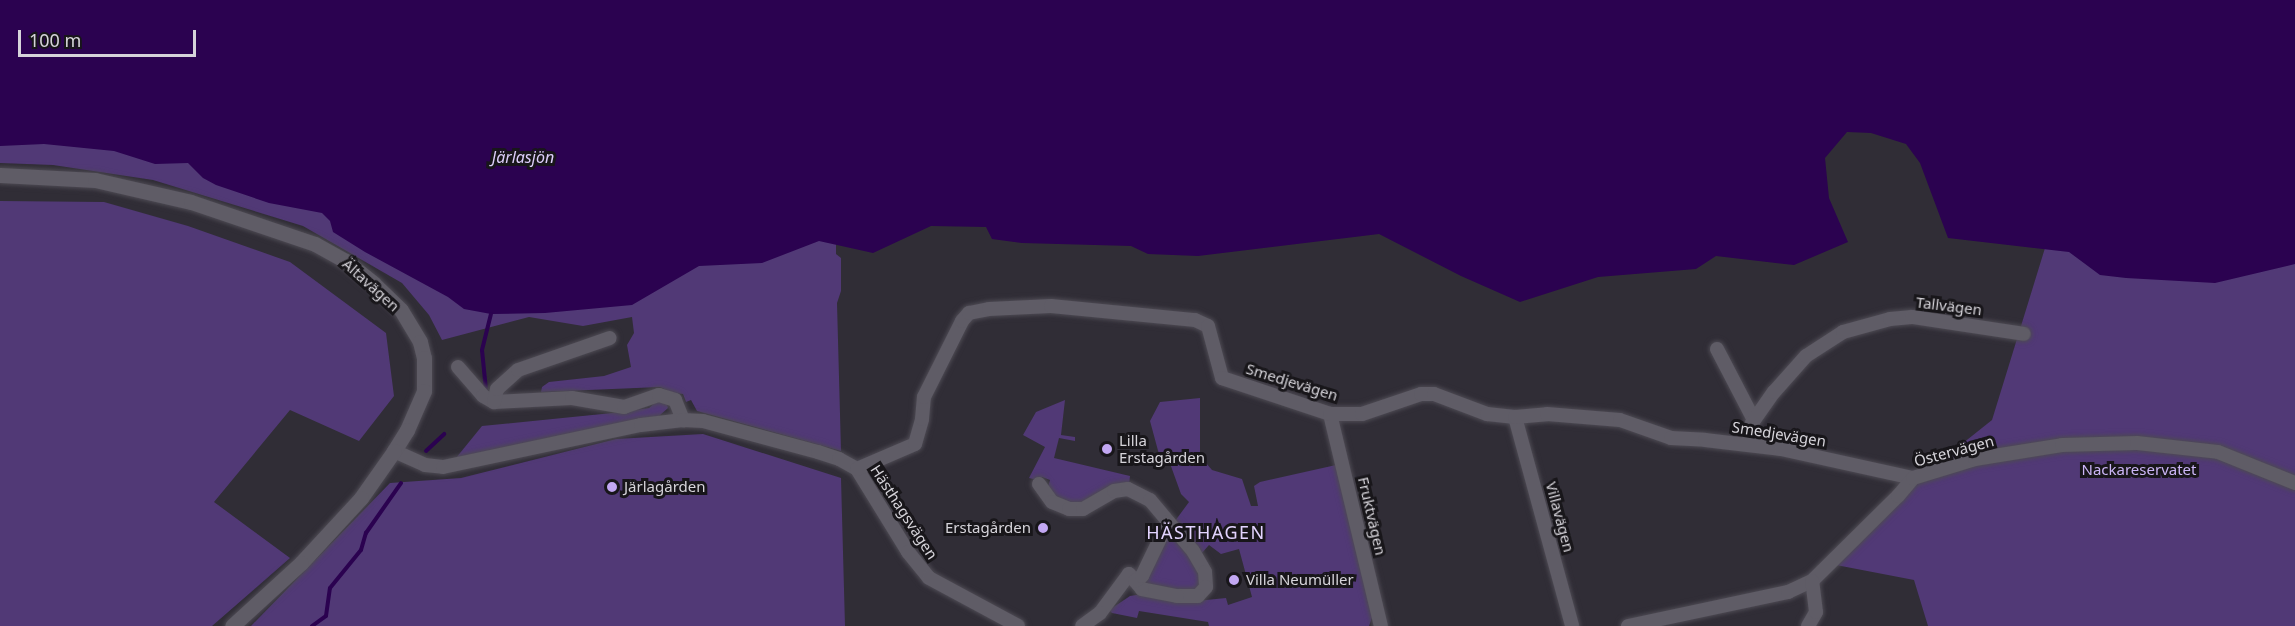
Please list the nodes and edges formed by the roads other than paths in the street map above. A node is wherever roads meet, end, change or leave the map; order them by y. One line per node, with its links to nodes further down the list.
1 (0, 175): 12 (main road, Ältavägen)
2 (2024, 334): 10 (street, Tallvägen)
3 (610, 338): 6 (street)
4 (1717, 349): 10 (street)
5 (458, 367): 6 (street)
6 (494, 402): 9 (street)
7 (1330, 414): 8 (street, Smedjevägen); 13 (street, Smedjevägen); 24 (street, Fruktvägen)
8 (1515, 417): 11 (street, Smedjevägen); 25 (street, Villavägen)
9 (683, 420): 12 (street, Hästhagsvägen); 13 (street, Hästhagsvägen)
10 (1754, 420): 11 (street, Tallvägen)
11 (1748, 445): 14 (street, Smedjevägen)
12 (393, 451): 21 (main road, Ältavägen)
13 (857, 469): 22 (street, Hästhagsvägen)
14 (1913, 478): 15 (street, Östervägen); 19 (street, Östervägen)
15 (2295, 483)
16 (1039, 484): 17 (street)
17 (1168, 522): 18 (street); 18 (street)
18 (1132, 577): 23 (street)
19 (1812, 581): 20 (street); 26 (street, Östervägen)
20 (1816, 612): 27 (street); 28 (street)
21 (232, 626)
22 (1018, 626)
23 (1082, 626)
24 (1381, 626)
25 (1572, 626)
26 (1628, 626)
27 (1808, 626)
28 (1825, 626)

